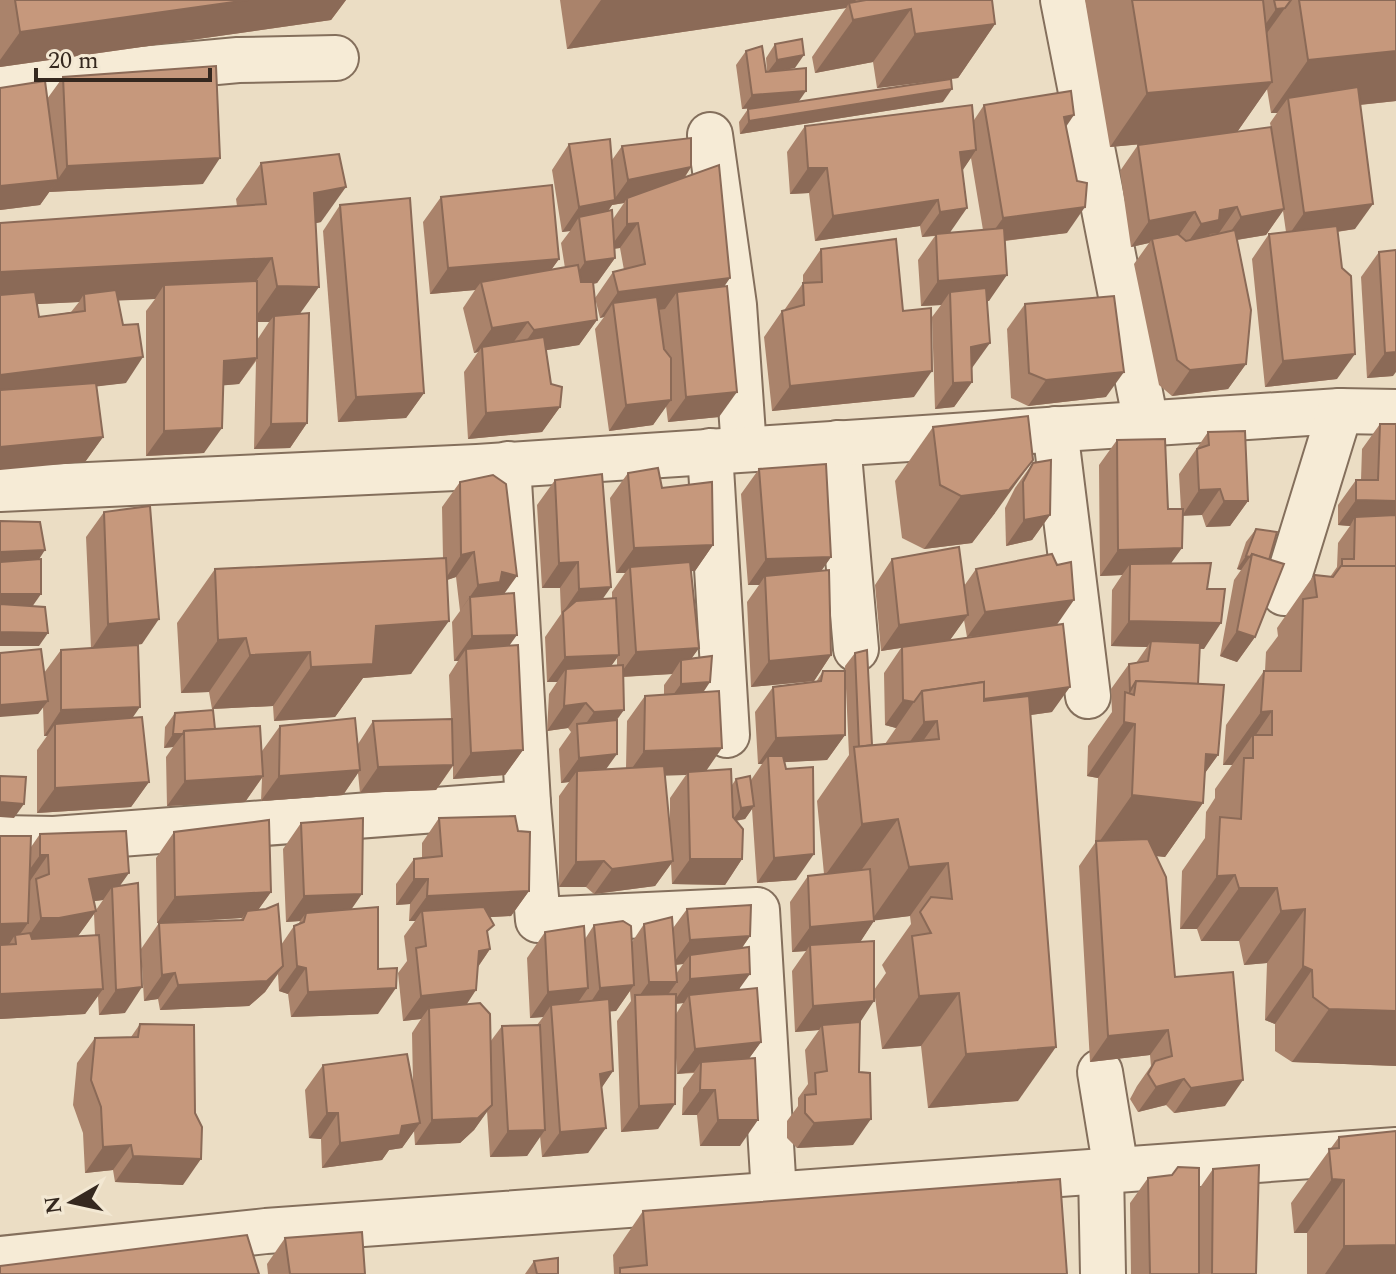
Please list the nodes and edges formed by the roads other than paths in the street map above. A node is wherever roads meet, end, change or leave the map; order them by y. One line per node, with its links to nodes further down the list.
1 (1063, 0): 7 (street)
2 (336, 58): 3 (street)
3 (0, 82)
4 (710, 135): 10 (street)
5 (1340, 411): 6 (street); 7 (street); 13 (street)
6 (1396, 412)
7 (1146, 423): 8 (street)
8 (1055, 429): 9 (street); 15 (street)
9 (838, 443): 10 (street); 14 (street)
10 (727, 450): 11 (street); 16 (street)
11 (508, 464): 12 (street); 17 (street)
12 (0, 489)
13 (1284, 593)
14 (856, 649)
15 (1088, 696)
16 (727, 735)
17 (528, 803): 18 (street); 22 (street)
18 (0, 838)
19 (1100, 1072): 21 (street)
20 (1396, 1150): 21 (street)
21 (1108, 1170): 22 (street); 24 (street)
22 (774, 1194): 23 (street)
23 (0, 1259)
24 (1103, 1274)

